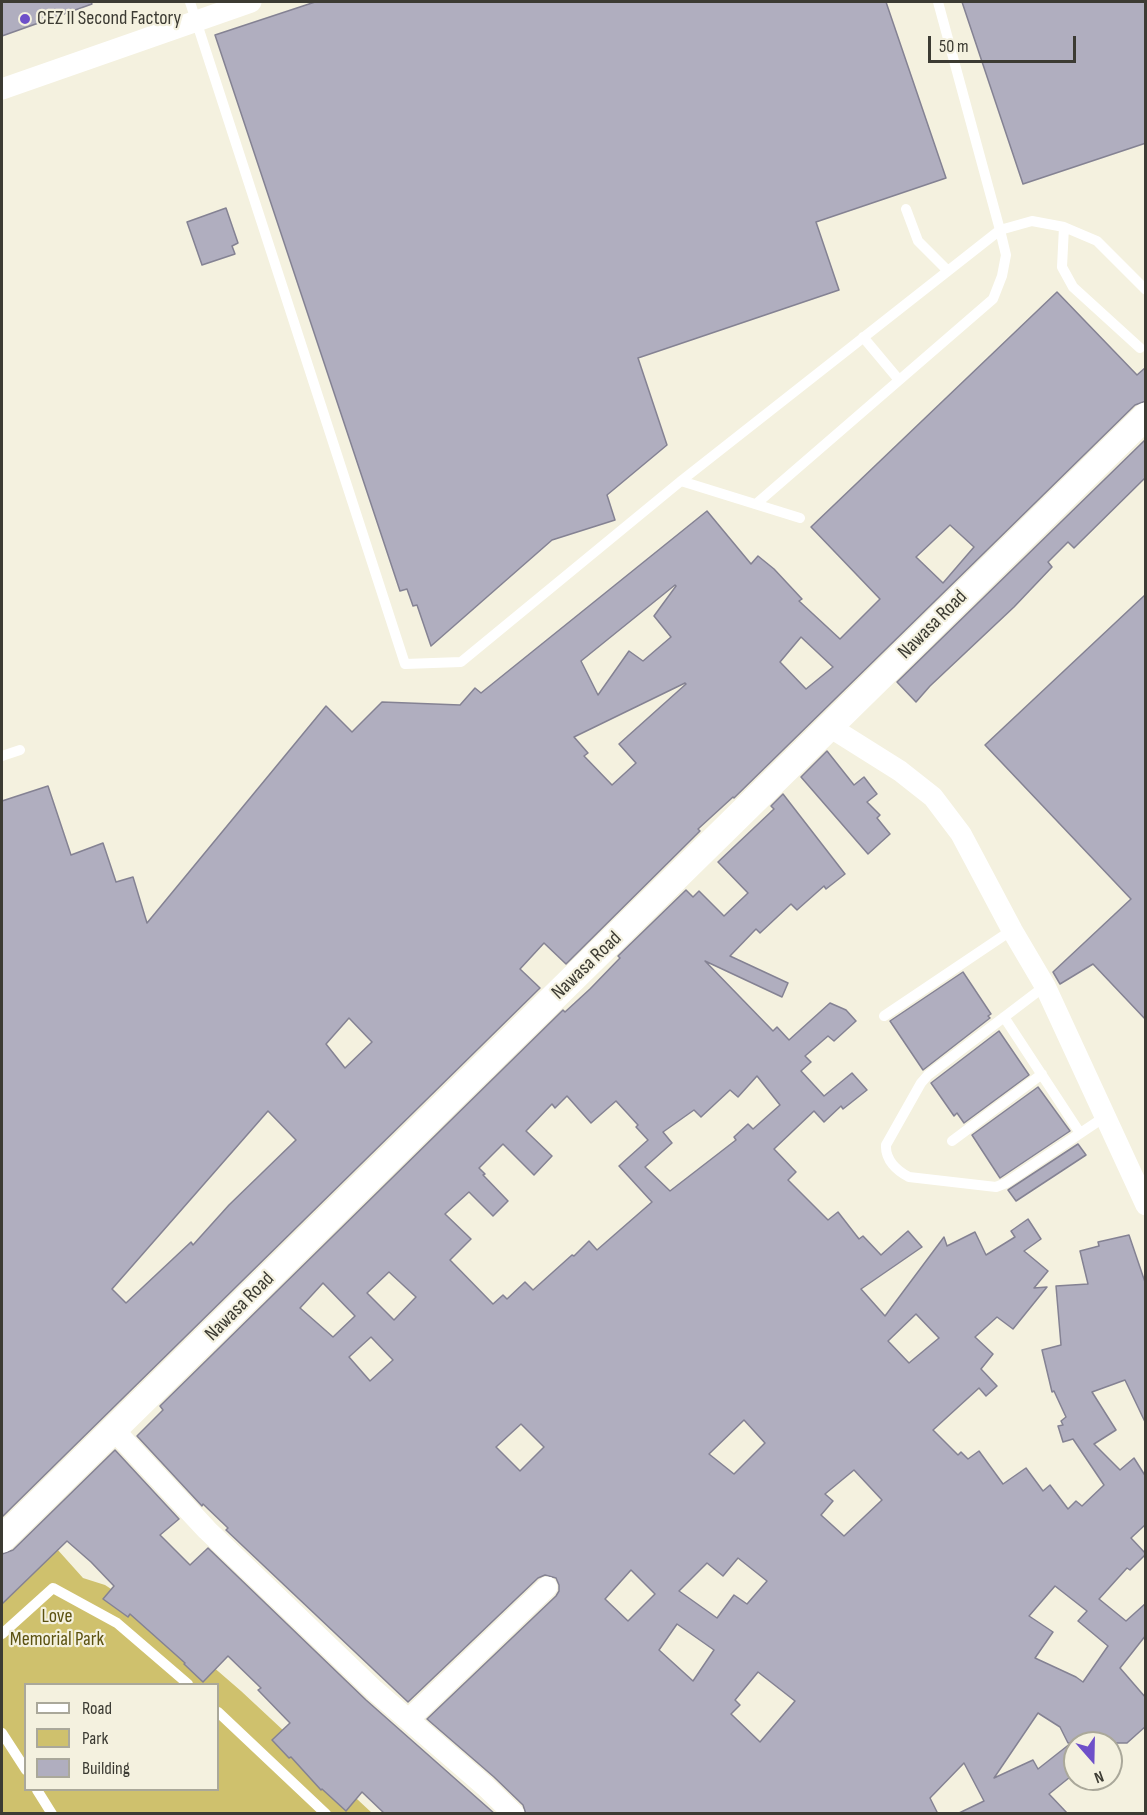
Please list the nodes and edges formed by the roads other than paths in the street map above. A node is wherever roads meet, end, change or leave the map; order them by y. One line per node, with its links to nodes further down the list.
1 (190, 2): 4 (lane)
2 (251, 2): 4 (street)
3 (938, 2): 8 (lane)
4 (197, 22): 5 (street); 15 (lane)
5 (2, 89)
6 (906, 209): 9 (lane)
7 (1064, 227): 8 (lane); 10 (lane); 12 (lane)
8 (1000, 231): 9 (lane); 13 (lane)
9 (948, 271): 11 (lane)
10 (1146, 290)
11 (863, 337): 13 (lane); 15 (lane)
12 (1140, 348)
13 (899, 380): 16 (lane)
14 (1146, 416): 18 (street, Nawasa Road)
15 (681, 481): 16 (lane)
16 (756, 504): 17 (lane)
17 (800, 518)
18 (830, 727): 21 (street); 30 (street, Nawasa Road)
19 (20, 750): 20 (lane)
20 (2, 756)
21 (1012, 930): 22 (street); 23 (lane)
22 (1045, 986): 24 (lane); 26 (street)
23 (884, 1016)
24 (1004, 1017): 25 (lane); 27 (lane)
25 (1042, 1074): 27 (lane); 28 (lane)
26 (1106, 1116): 27 (lane); 29 (street)
27 (1080, 1133)
28 (952, 1141)
29 (1146, 1205)
30 (114, 1430): 31 (street, Nawasa Road); 36 (street)
31 (2, 1539)
32 (547, 1587): 36 (street)
33 (2, 1634): 34 (lane)
34 (187, 1683)
35 (219, 1713): 41 (lane)
36 (409, 1719): 42 (street)
37 (2, 1733): 38 (lane)
38 (24, 1767)
39 (38, 1791): 40 (lane)
40 (52, 1814)
41 (326, 1814)
42 (514, 1814)

